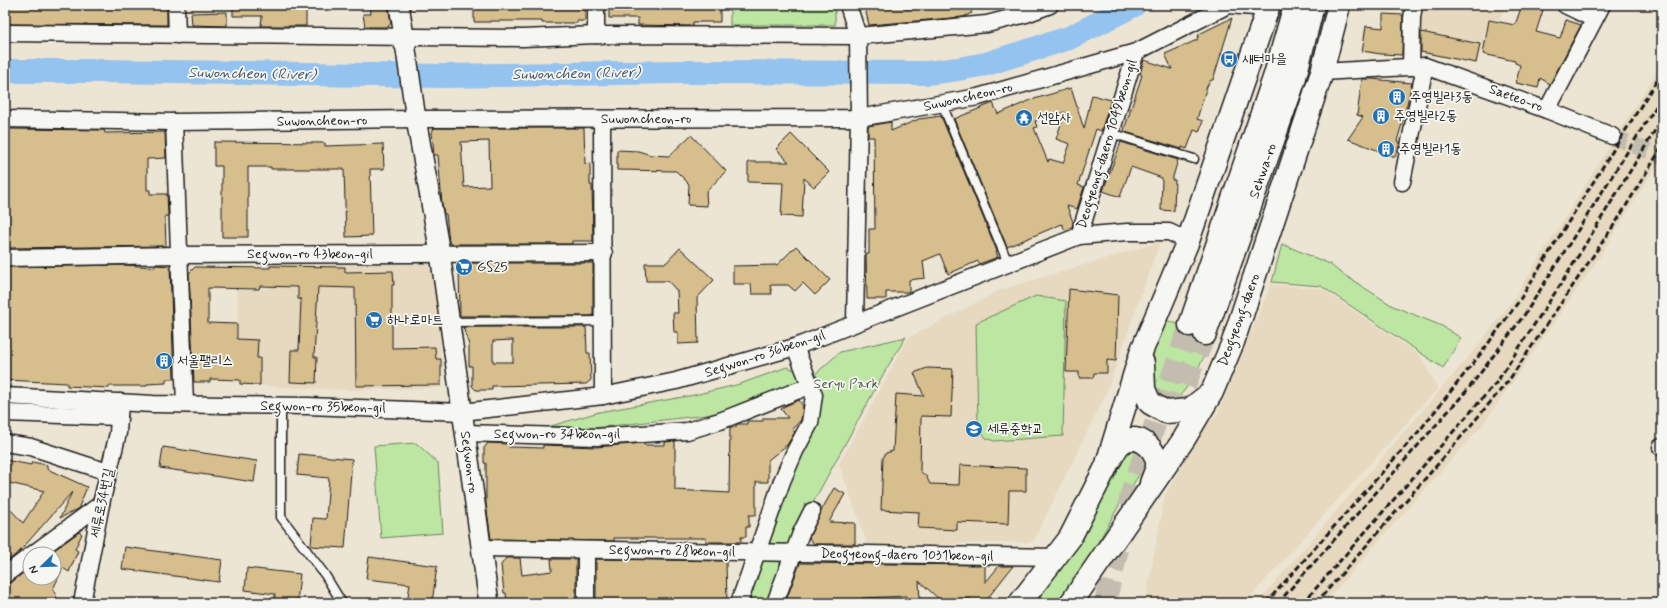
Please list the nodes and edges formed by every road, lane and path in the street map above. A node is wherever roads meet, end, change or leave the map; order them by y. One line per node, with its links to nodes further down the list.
1 (176, 5): 14 (street)
2 (399, 5): 17 (street)
3 (596, 5): 15 (street)
4 (848, 5): 16 (street)
5 (1050, 5): 16 (street)
6 (1295, 5): 7 (main road, Sehwa-ro)
7 (1313, 5)
8 (1340, 5): 20 (main road, Deogyeong-daero)
9 (1414, 5): 19 (street)
10 (1565, 5): 12 (street)
11 (1269, 7): 18 (street, Suwoncheon-ro); 33 (main road)
12 (1598, 12): 22 (street)
13 (5, 33): 14 (street)
14 (177, 35): 17 (street)
15 (596, 35): 16 (street); 17 (street)
16 (858, 38): 23 (street)
17 (405, 40): 24 (street, Segwon-ro)
18 (1136, 52): 21 (street, Suwoncheon-ro); 28 (street, Deogyeong-daero 1049beon-gil)
19 (1418, 66): 20 (street, Saeteo-ro); 22 (street, Saeteo-ro); 31 (street)
20 (1322, 72): 45 (main road, Deogyeong-daero)
21 (942, 104): 23 (street, Suwoncheon-ro); 38 (lane)
22 (1547, 110): 29 (street, Saeteo-ro)
23 (859, 113): 26 (street, Suwoncheon-ro); 41 (street)
24 (415, 115): 26 (street, Suwoncheon-ro); 27 (street, Suwoncheon-ro); 34 (street, Segwon-ro)
25 (5, 118): 27 (street, Suwoncheon-ro)
26 (602, 120): 35 (street)
27 (174, 122): 36 (street)
28 (1112, 133): 30 (lane); 32 (street, Deogyeong-daero 1049beon-gil)
29 (1612, 136)
30 (1194, 159)
31 (1402, 182)
32 (1078, 236): 33 (street, Deogyeong-daero 1049beon-gil); 38 (street, Deogyeong-daero 1049beon-gil)
33 (1188, 241): 43 (main road)
34 (440, 253): 35 (street, Segwon-ro 43beon-gil); 36 (street, Segwon-ro 43beon-gil); 40 (street, Segwon-ro)
35 (604, 253): 39 (street)
36 (180, 255): 37 (street, Segwon-ro 43beon-gil); 48 (street)
37 (5, 258)
38 (1008, 263): 41 (street, Deogyeong-daero 1049beon-gil)
39 (604, 321): 40 (lane); 47 (street)
40 (450, 322): 51 (street, Segwon-ro)
41 (855, 324): 42 (street, Segwon-ro 36beon-gil)
42 (795, 347): 44 (street); 47 (street, Segwon-ro 36beon-gil)
43 (1142, 350): 45 (main road); 55 (main road)
44 (809, 386): 53 (street, Segwon-ro 34beon-gil); 63 (street)
45 (1212, 392): 57 (main road, Deogyeong-daero)
46 (5, 396): 50 (street, Segwon-ro 35beon-gil)
47 (603, 396): 51 (street, Segwon-ro 36beon-gil)
48 (185, 404): 49 (street, Segwon-ro 35beon-gil); 50 (street, Segwon-ro 35beon-gil)
49 (281, 405): 51 (street, Segwon-ro 35beon-gil); 69 (lane)
50 (119, 410): 52 (street); 56 (street, 세류로34번길)
51 (462, 412): 53 (street, Segwon-ro)
52 (5, 413)
53 (465, 433): 61 (street, Segwon-ro)
54 (5, 443): 56 (street)
55 (1106, 466): 57 (main road); 65 (main road)
56 (108, 472): 58 (street, 세류로34번길)
57 (1148, 492): 75 (main road, Deogyeong-daero)
58 (102, 504): 60 (street); 68 (street, 세류로34번길)
59 (812, 511): 64 (street)
60 (44, 546)
61 (482, 548): 62 (street, Segwon-ro 28beon-gil); 70 (street, Segwon-ro)
62 (586, 550): 63 (street, Segwon-ro 28beon-gil); 71 (street)
63 (758, 552): 64 (street, Deogyeong-daero 1031beon-gil); 72 (street)
64 (793, 554): 65 (street, Deogyeong-daero 1031beon-gil); 73 (street)
65 (1055, 557): 74 (main road)
66 (22, 562): 67 (street)
67 (5, 575)
68 (82, 603)
69 (342, 603)
70 (489, 603)
71 (586, 603)
72 (739, 603)
73 (775, 603)
74 (1020, 603)
75 (1071, 603)

